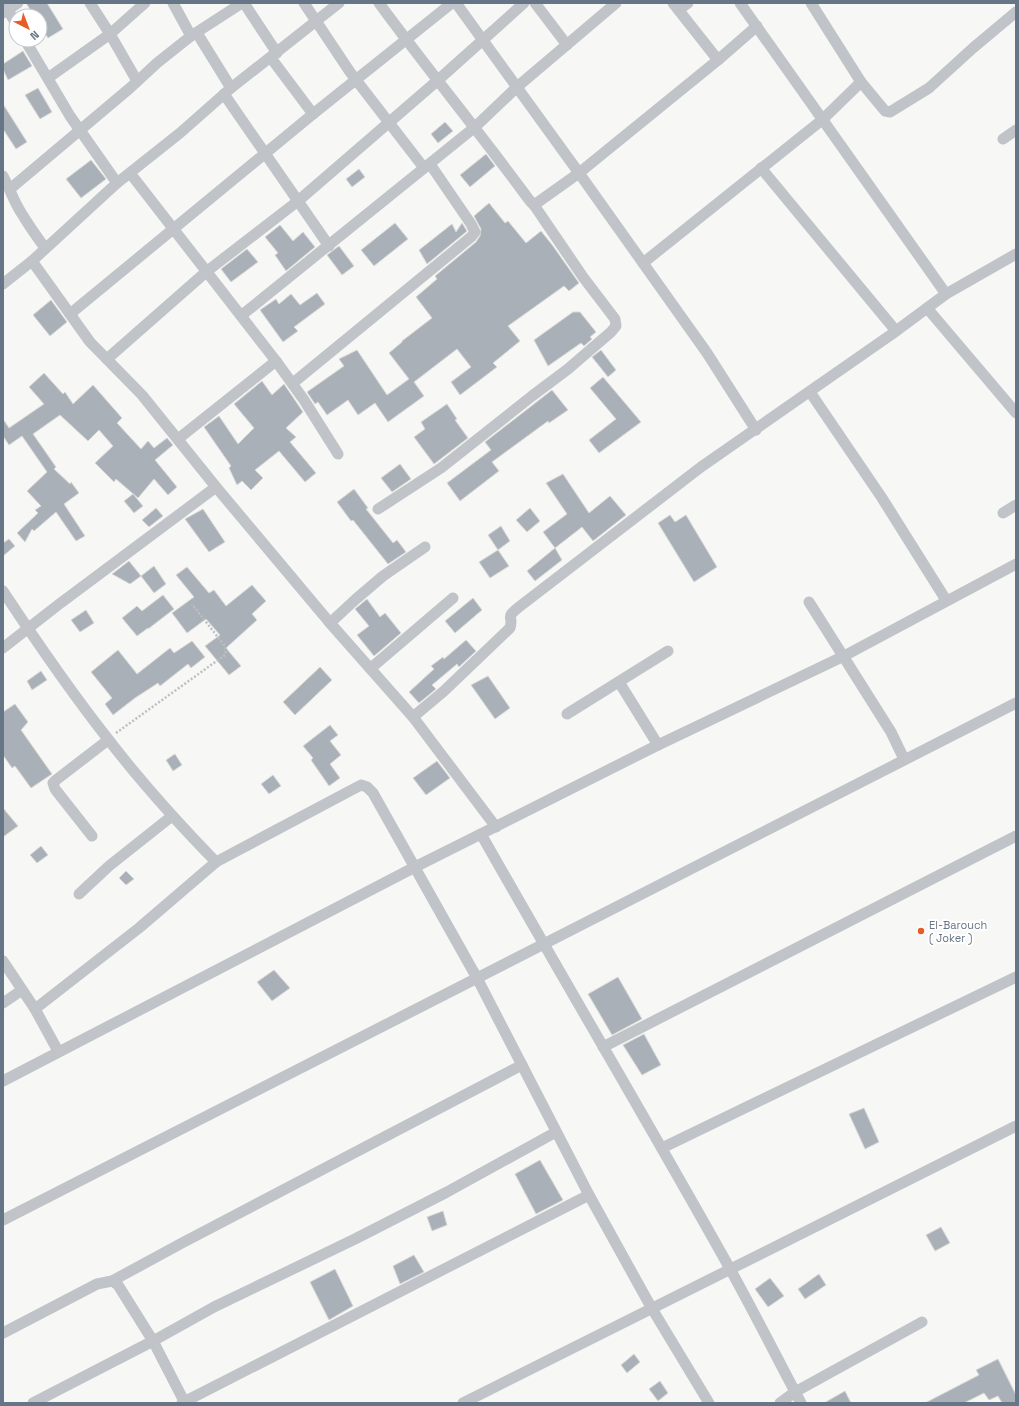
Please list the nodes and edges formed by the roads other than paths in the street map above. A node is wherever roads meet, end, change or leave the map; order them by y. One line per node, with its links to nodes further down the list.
1 (18, 3): 17 (street)
2 (90, 3): 21 (street)
3 (145, 3): 21 (street)
4 (173, 3): 22 (street)
5 (243, 3): 22 (street); 27 (street)
6 (304, 3): 19 (street)
7 (340, 3): 19 (street)
8 (379, 3): 23 (street)
9 (452, 3): 23 (street)
10 (456, 3): 24 (street)
11 (524, 3): 24 (street)
12 (535, 3): 25 (street)
13 (616, 3): 25 (street)
14 (740, 3): 20 (street)
15 (811, 3): 33 (street)
16 (680, 5): 28 (street)
17 (5, 9)
18 (1016, 12): 33 (street)
19 (316, 22): 27 (street); 30 (street)
20 (757, 26): 28 (street); 37 (street)
21 (110, 34): 29 (street); 31 (street)
22 (194, 35): 31 (street); 35 (street)
23 (406, 40): 30 (street); 32 (street)
24 (483, 40): 32 (street); 34 (street)
25 (567, 44): 34 (street)
26 (30, 48): 29 (street)
27 (274, 55): 35 (street); 36 (street)
28 (718, 60): 47 (street)
29 (48, 78): 41 (street)
30 (356, 79): 36 (street); 38 (street)
31 (137, 81): 41 (street)
32 (437, 81): 38 (street); 39 (street)
33 (861, 82): 37 (street)
34 (517, 87): 39 (street); 47 (street)
35 (228, 91): 43 (street); 46 (street)
36 (313, 114): 43 (street)
37 (822, 120): 45 (street); 61 (street)
38 (388, 122): 44 (street); 51 (street)
39 (475, 127): 44 (street); 52 (street)
40 (1016, 130): 42 (street)
41 (80, 131): 49 (street); 50 (street)
42 (1003, 139)
43 (265, 153): 51 (street); 53 (street)
44 (427, 166): 54 (street); 68 (street)
45 (761, 168): 58 (street); 65 (street)
46 (130, 173): 49 (street); 53 (street)
47 (579, 173): 52 (street); 58 (street)
48 (3, 176): 50 (street)
49 (117, 183): 55 (street)
50 (10, 189): 55 (street)
51 (298, 201): 54 (street); 59 (street)
52 (534, 205): 76 (street)
53 (174, 230): 59 (street); 63 (street)
54 (329, 246): 64 (street)
55 (45, 248): 57 (street)
56 (1016, 254): 61 (street)
57 (32, 261): 60 (street); 63 (street)
58 (643, 263): 71 (street)
59 (206, 272): 64 (street); 66 (street)
60 (3, 284)
61 (946, 294): 62 (street)
62 (927, 308): 65 (street); 70 (street)
63 (70, 314): 66 (street)
64 (242, 315): 67 (street)
65 (896, 331): 69 (street)
66 (107, 359): 72 (street)
67 (276, 360): 68 (street); 72 (street)
68 (293, 383): 73 (street)
69 (810, 392): 71 (street); 82 (street)
70 (1015, 409)
71 (756, 430): 93 (street)
72 (178, 439): 74 (street)
73 (338, 454)
74 (216, 487): 84 (street); 85 (street)
75 (1016, 505): 77 (street)
76 (378, 509)
77 (1004, 513)
78 (425, 546): 84 (street)
79 (1016, 564): 82 (street)
80 (3, 591): 85 (street)
81 (453, 598): 89 (street)
82 (946, 600): 88 (street)
83 (809, 602): 88 (street)
84 (330, 623): 89 (street)
85 (27, 628): 86 (street); 94 (street)
86 (3, 648)
87 (668, 651): 90 (street)
88 (844, 656): 95 (street); 96 (street)
89 (371, 668): 93 (street)
90 (619, 682): 92 (street); 95 (street)
91 (1016, 703): 96 (street)
92 (568, 714)
93 (413, 717): 98 (street)
94 (108, 740): 97 (street); 100 (street)
95 (658, 745): 98 (street)
96 (904, 760): 105 (street)
97 (172, 816): 102 (street); 104 (street)
98 (496, 827): 99 (street)
99 (481, 834): 103 (street); 105 (street)
100 (92, 836)
101 (1016, 836): 112 (street)
102 (216, 862): 103 (street); 111 (street)
103 (415, 867): 107 (street); 113 (street)
104 (79, 894)
105 (543, 944): 107 (street); 112 (street)
106 (3, 961): 109 (street)
107 (477, 978): 114 (street); 120 (street)
108 (1016, 978): 118 (street)
109 (22, 990): 110 (street); 111 (street)
110 (3, 1003)
111 (35, 1009): 113 (street)
112 (603, 1047): 118 (street)
113 (58, 1051): 115 (street)
114 (522, 1065): 117 (street); 122 (street)
115 (3, 1081)
116 (1016, 1126): 121 (street)
117 (556, 1132): 119 (street); 126 (street)
118 (662, 1148): 121 (street)
119 (589, 1195): 123 (street); 129 (street)
120 (3, 1218)
121 (730, 1269): 123 (street); 127 (street)
122 (112, 1281): 125 (street); 126 (street)
123 (651, 1307): 130 (street); 131 (street)
124 (922, 1322): 127 (street)
125 (3, 1333)
126 (153, 1341): 128 (street); 129 (street)
127 (795, 1392): 132 (street); 133 (street)
128 (33, 1403)
129 (184, 1403)
130 (463, 1403)
131 (710, 1403)
132 (780, 1403)
133 (801, 1403)

